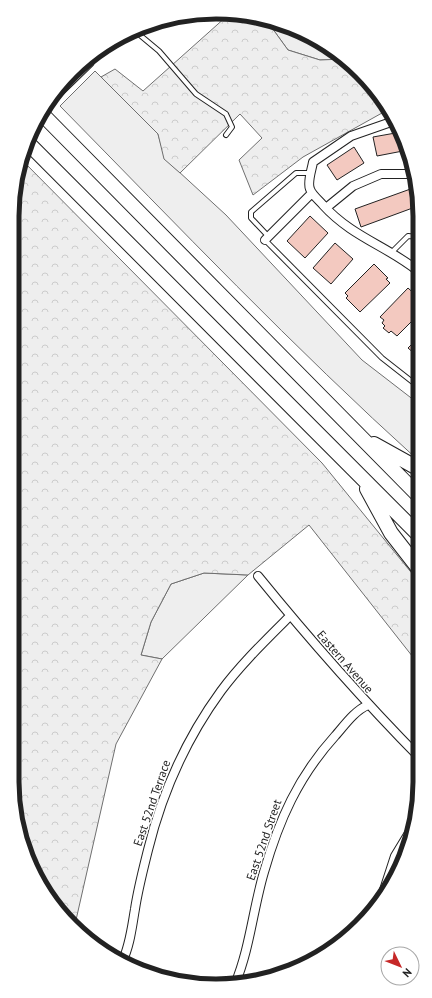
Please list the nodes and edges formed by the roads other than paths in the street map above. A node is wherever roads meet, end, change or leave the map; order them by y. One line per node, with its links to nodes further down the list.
1 (139, 35): 4 (lane)
2 (45, 116): 15 (highway)
3 (389, 123): 6 (street)
4 (226, 135)
5 (32, 147): 17 (highway)
6 (311, 173): 8 (street); 11 (lane)
7 (408, 174): 9 (street)
8 (312, 193): 9 (street); 11 (street)
9 (326, 208): 12 (street)
10 (413, 236): 12 (lane)
11 (267, 238): 14 (lane)
12 (391, 253): 13 (street)
13 (413, 267)
14 (413, 381)
15 (361, 437): 16 (highway); 18 (highway)
16 (413, 466)
17 (358, 474): 19 (highway); 20 (highway)
18 (413, 490)
19 (413, 529)
20 (413, 561)
21 (258, 576): 22 (street, Eastern Avenue)
22 (290, 616): 23 (street, Eastern Avenue); 27 (street, East 52nd Terrace)
23 (368, 705): 24 (street, Eastern Avenue); 28 (street, East 52nd Street)
24 (413, 751)
25 (404, 841): 26 (street)
26 (387, 879)
27 (124, 956)
28 (238, 978)

